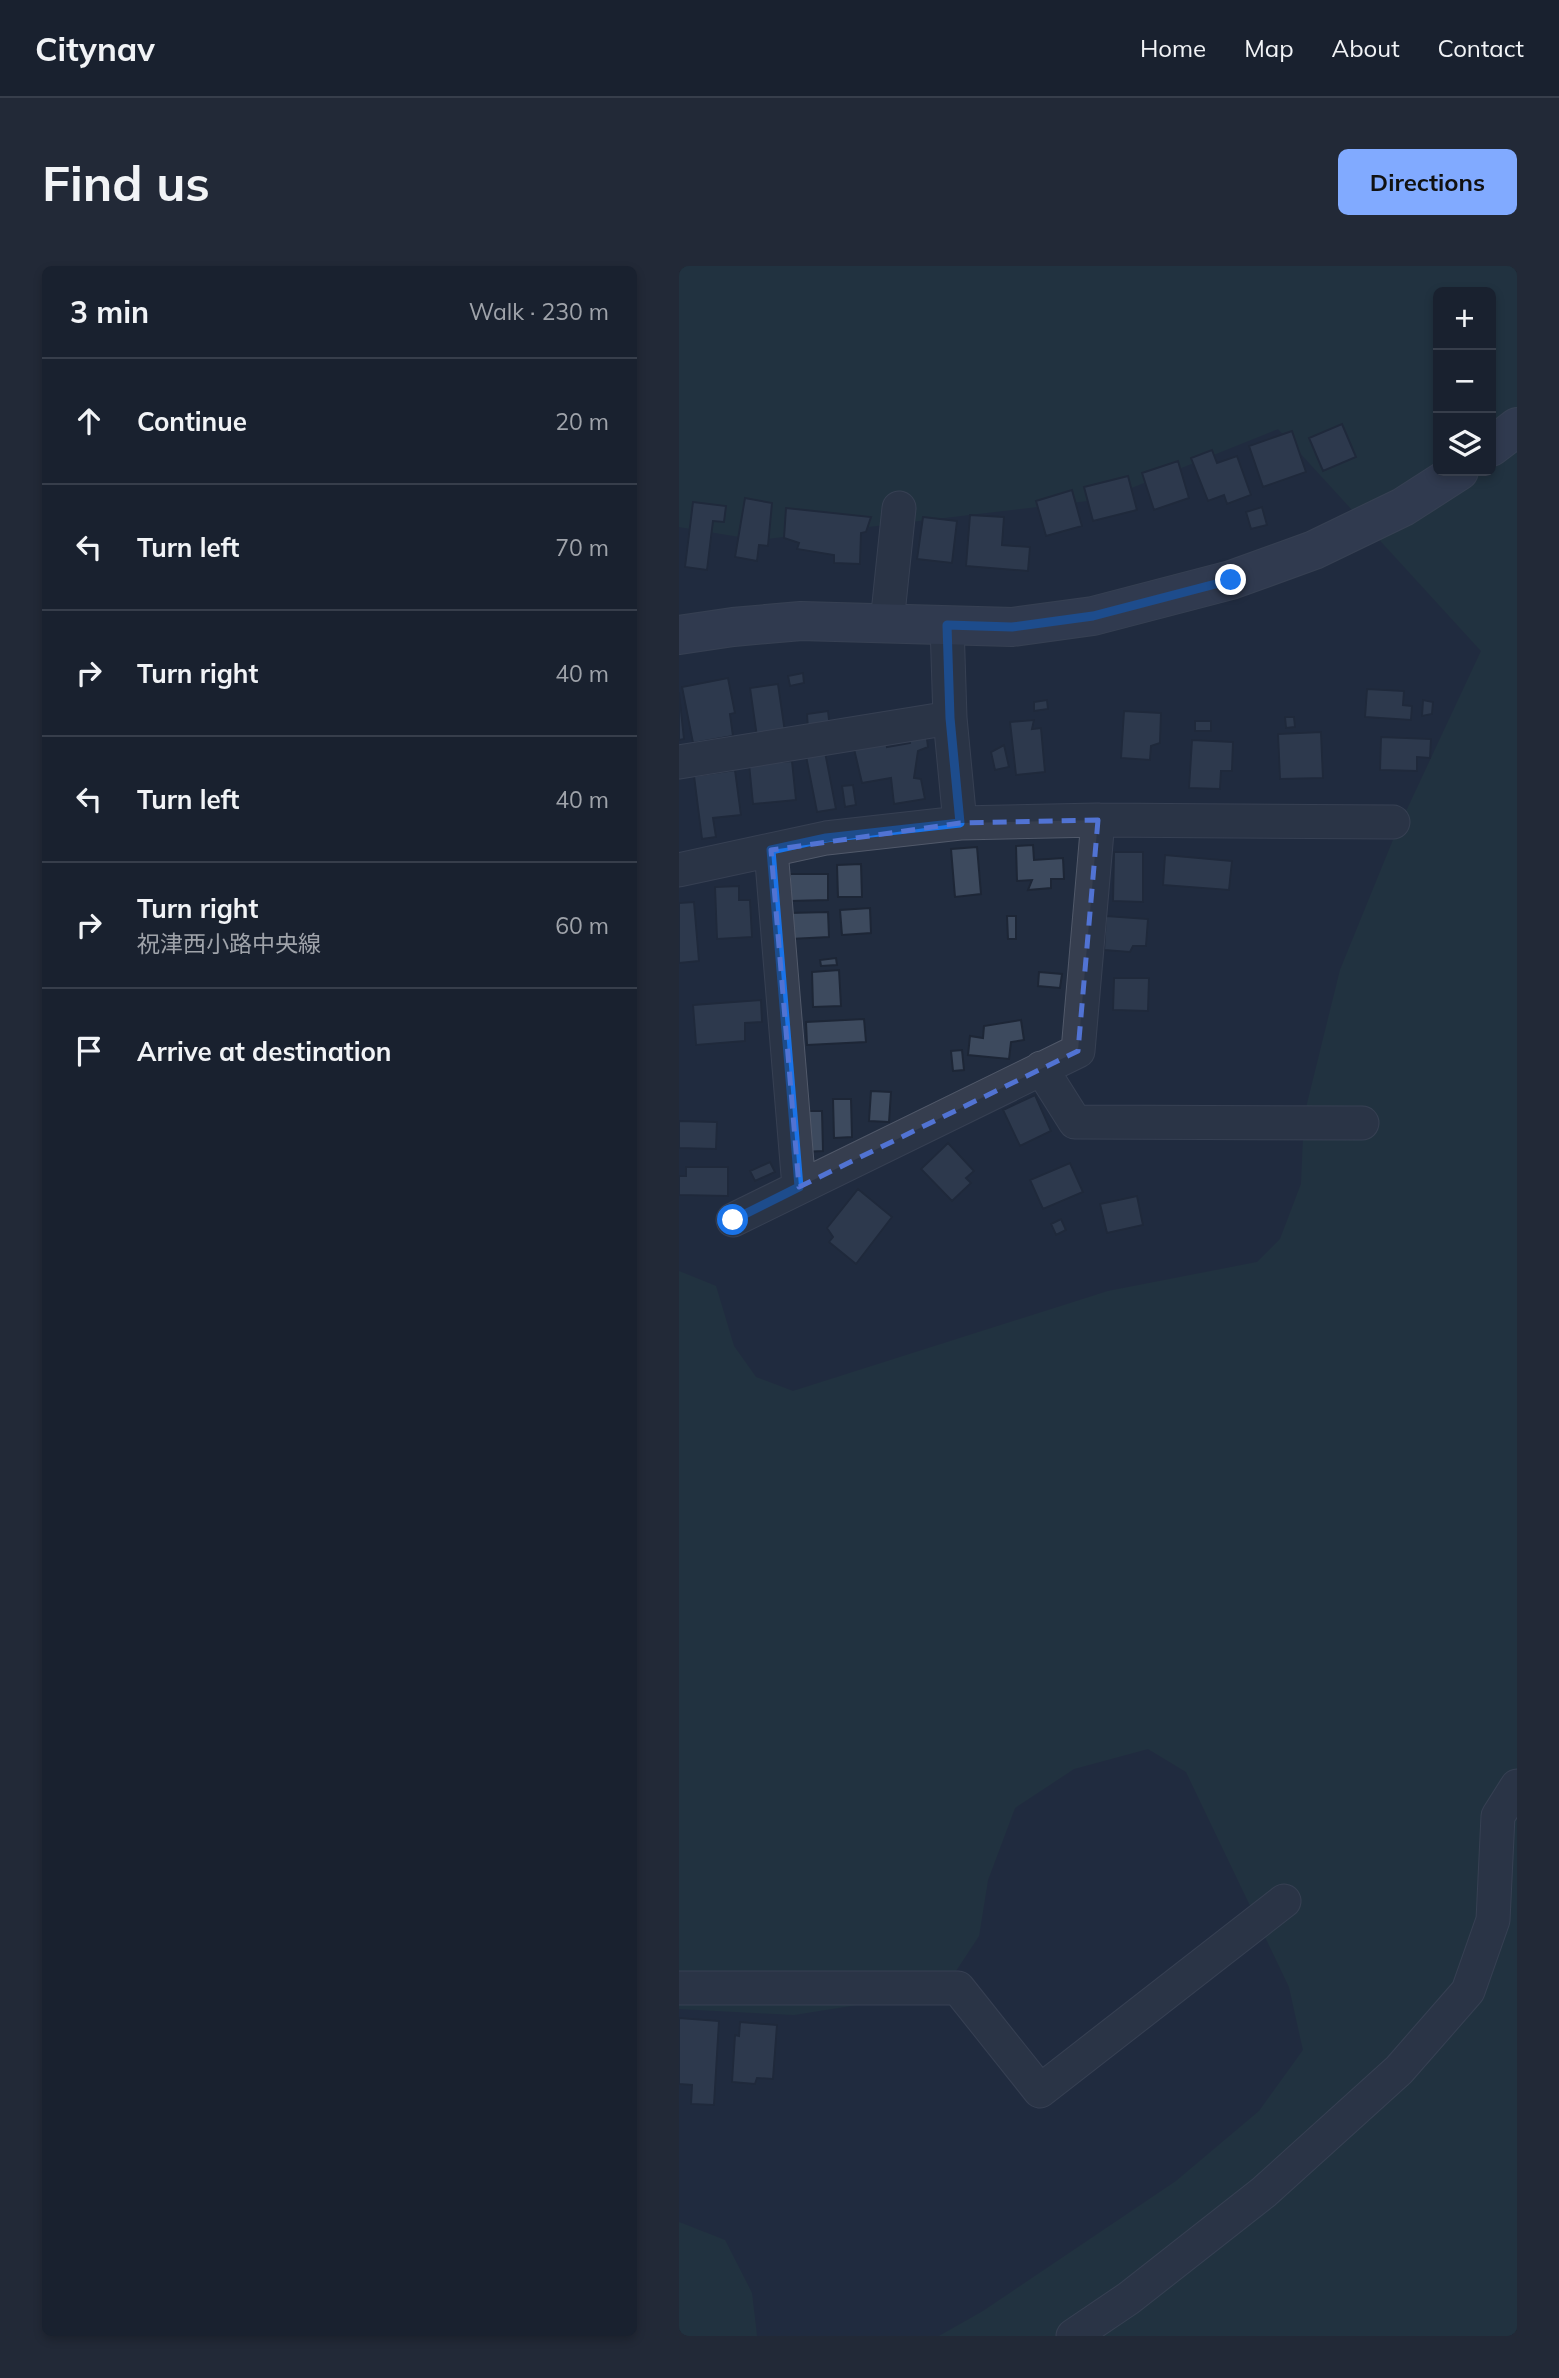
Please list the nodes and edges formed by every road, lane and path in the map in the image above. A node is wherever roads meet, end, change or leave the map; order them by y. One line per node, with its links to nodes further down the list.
1 (1517, 427): 2 (main road)
2 (1496, 443)
3 (1451, 476): 6 (main road)
4 (899, 508): 5 (street)
5 (887, 624): 6 (main road); 7 (main road)
6 (947, 625): 8 (street)
7 (679, 635)
8 (950, 718): 9 (street); 12 (street)
9 (679, 762)
10 (1098, 820): 11 (street); 12 (street); 15 (street)
11 (1393, 822)
12 (960, 823): 13 (street)
13 (771, 850): 14 (street); 17 (street)
14 (679, 870)
15 (1041, 1069): 16 (street); 17 (street)
16 (1362, 1123)
17 (799, 1187): 18 (street)
18 (733, 1220)
19 (1517, 1786): 22 (street)
20 (1284, 1901): 21 (street)
21 (679, 1988)
22 (1073, 2336)

